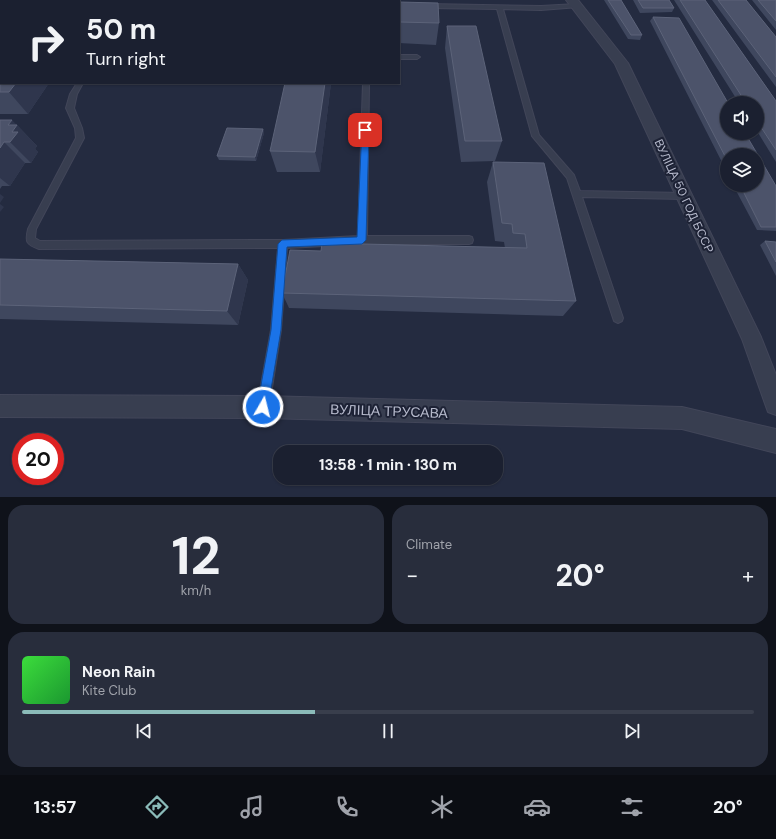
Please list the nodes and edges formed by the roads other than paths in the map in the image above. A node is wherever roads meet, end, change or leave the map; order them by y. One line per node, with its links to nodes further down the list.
1 (575, 3): 3 (lane); 9 (street, ВУЛІЦА 50 ГОД БССР)
2 (422, 6): 3 (lane)
3 (500, 8): 8 (lane)
4 (400, 57): 5 (lane)
5 (417, 57)
6 (80, 84): 12 (lane)
7 (366, 84): 10 (lane)
8 (577, 194): 9 (lane); 13 (lane)
9 (684, 196): 14 (street, ВУЛІЦА 50 ГОД БССР)
10 (362, 240): 11 (lane); 12 (lane)
11 (469, 240)
12 (282, 244): 16 (lane)
13 (618, 318)
14 (776, 404)
15 (0, 406): 16 (street, ВУЛІЦА ТРУСАВА)
16 (263, 407): 17 (street, ВУЛІЦА ТРУСАВА)
17 (776, 440)

